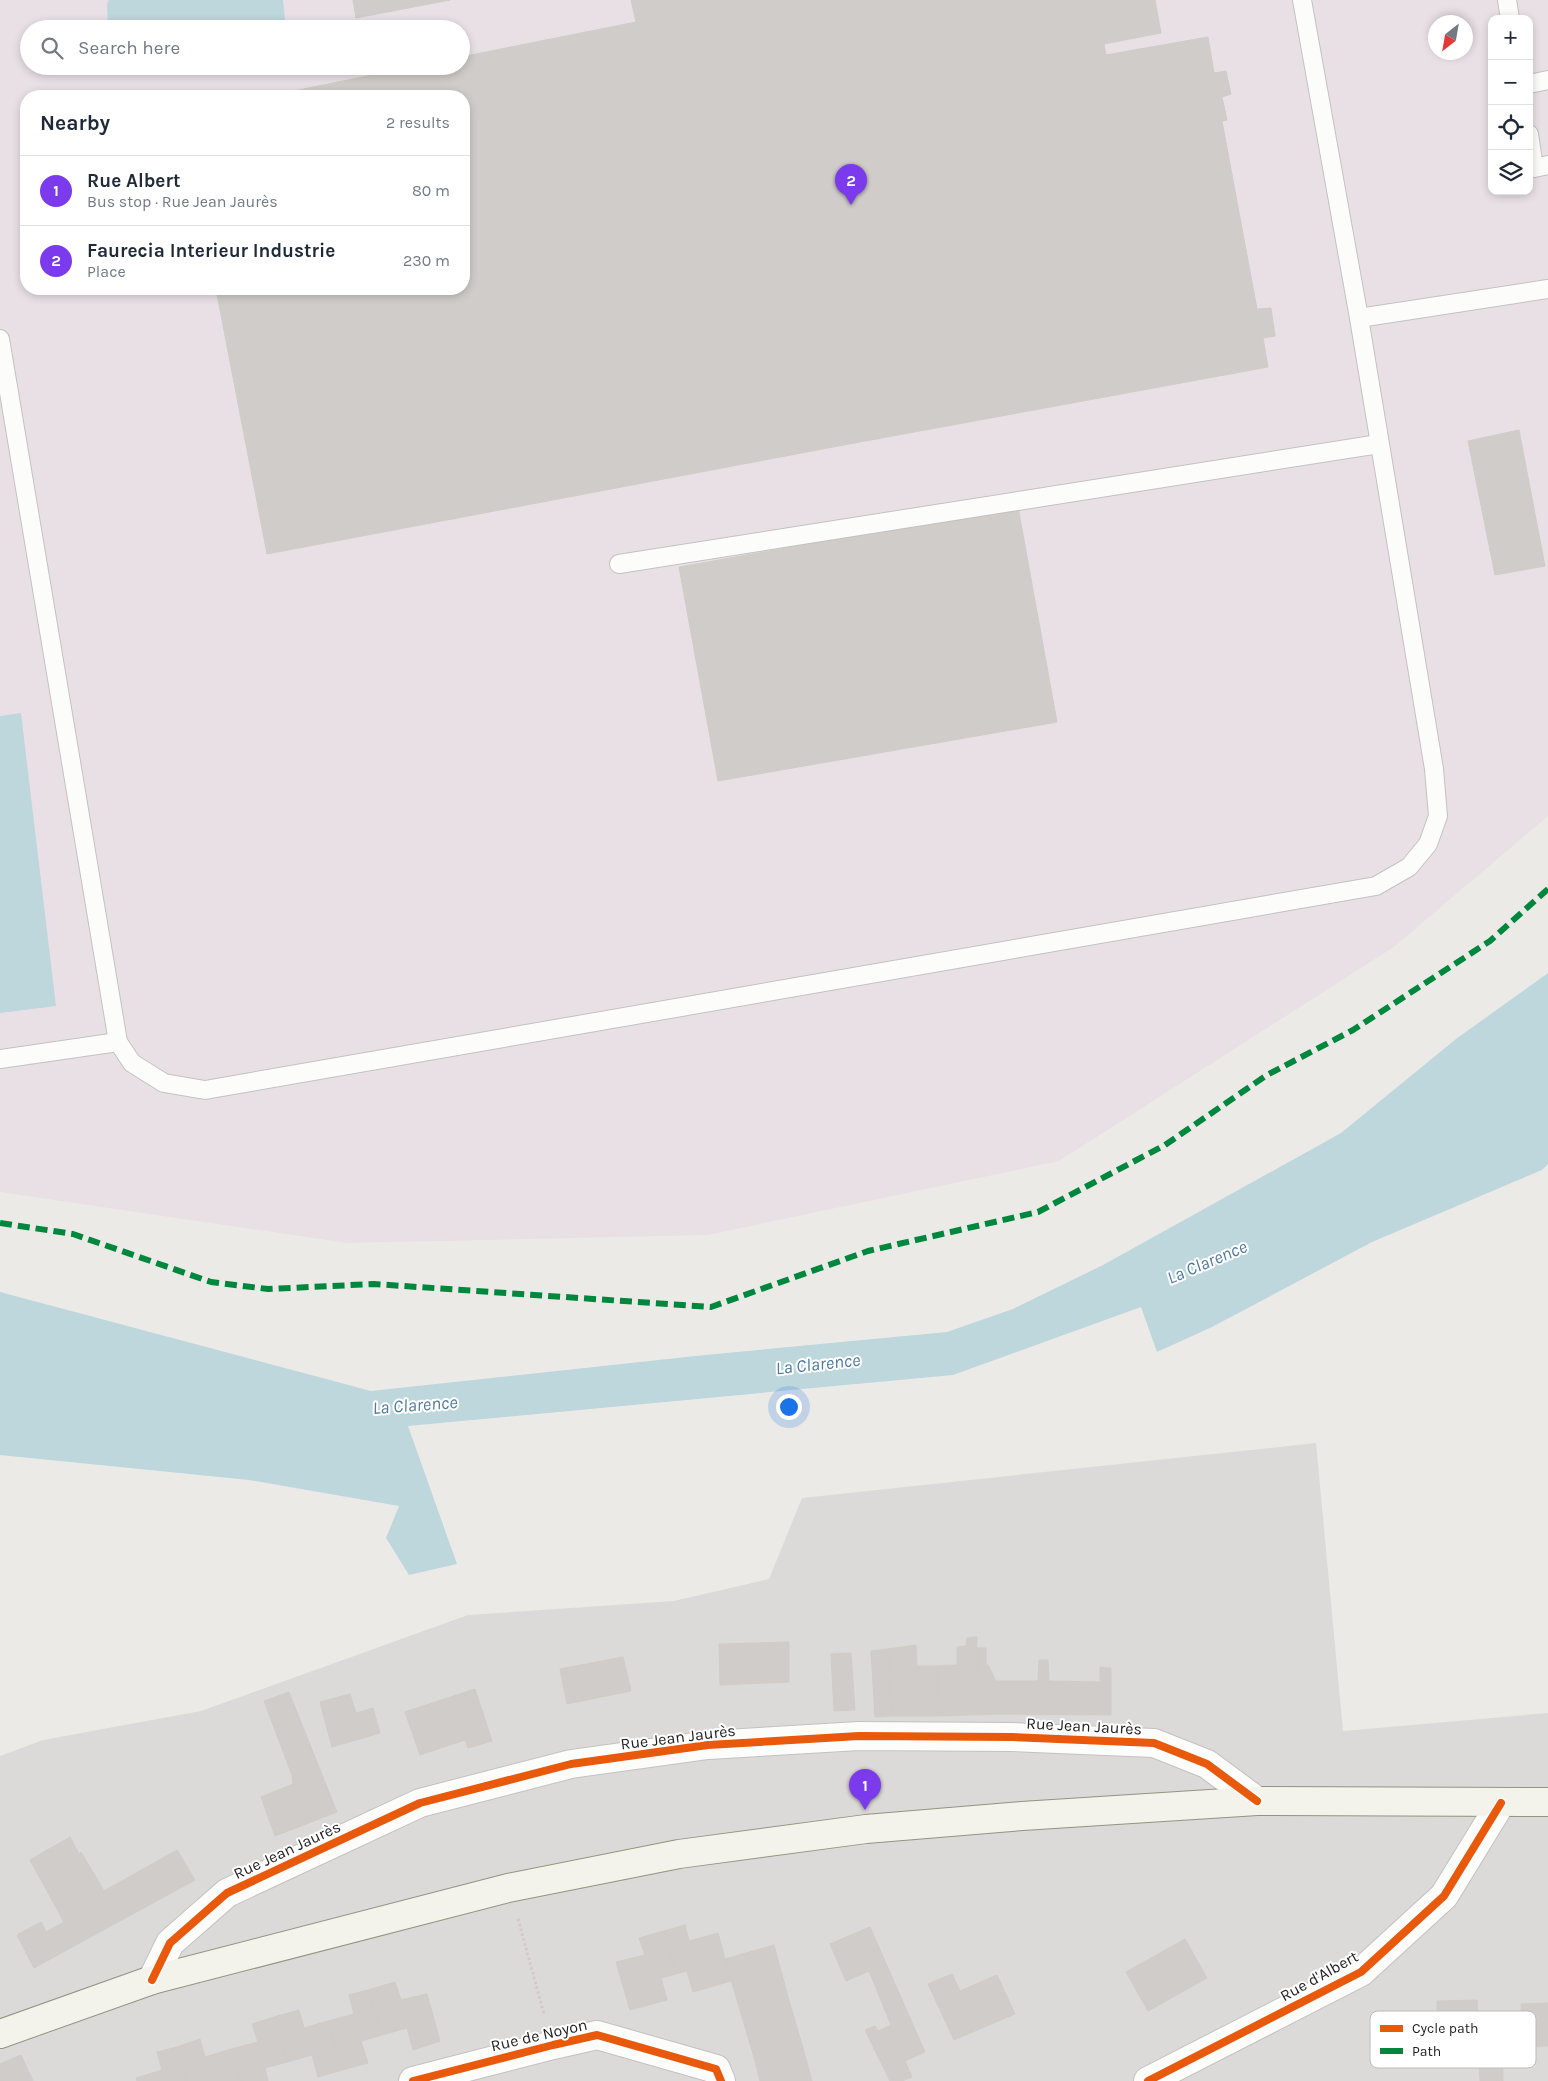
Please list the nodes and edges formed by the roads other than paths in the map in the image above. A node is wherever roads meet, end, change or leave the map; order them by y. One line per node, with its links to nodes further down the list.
1 (1302, 0): 9 (lane)
2 (1507, 0): 3 (lane)
3 (1509, 15)
4 (1548, 80): 5 (lane)
5 (1533, 83)
6 (1531, 150): 7 (lane)
7 (1548, 165)
8 (1548, 289): 9 (lane)
9 (1359, 318): 11 (lane)
10 (0, 339): 13 (lane)
11 (1379, 444): 12 (lane); 13 (lane)
12 (619, 564)
13 (118, 1042): 14 (lane)
14 (0, 1059)
15 (1257, 1801): 16 (main road); 18 (main road); 18 (street, Rue Jean Jaurès)
16 (1501, 1802): 17 (main road); 20 (street, Rue d'Albert)
17 (1548, 1802)
18 (152, 1980): 19 (main road)
19 (0, 2034)
20 (1195, 2069): 23 (street, Rue d'Albert)
21 (413, 2081): 22 (street, Rue de Noyon)
22 (720, 2081)
23 (1148, 2081)

